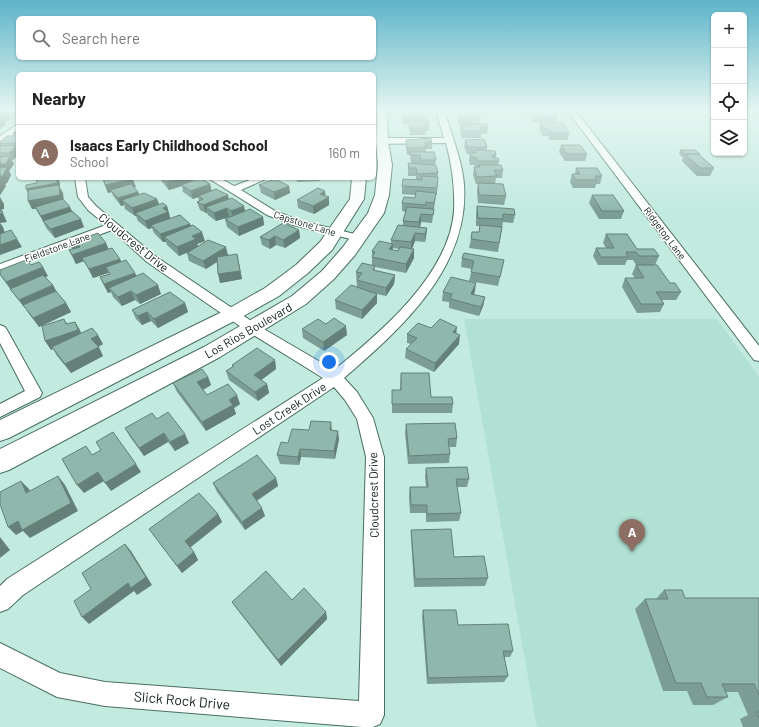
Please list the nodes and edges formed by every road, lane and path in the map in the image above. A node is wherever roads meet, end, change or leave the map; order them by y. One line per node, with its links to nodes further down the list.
1 (379, 144): 11 (main road, Los Rios Boulevard)
2 (449, 144): 17 (street, Lost Creek Drive)
3 (596, 144): 16 (street, Ridgetop Lane)
4 (80, 180): 9 (street, Cloudcrest Drive)
5 (216, 180): 8 (street, Capstone Lane)
6 (258, 180): 8 (street)
7 (359, 180): 10 (main road, Los Rios Boulevard)
8 (233, 190): 10 (street, Capstone Lane)
9 (114, 226): 12 (street, Fieldstone Lane); 13 (street, Cloudcrest Drive)
10 (334, 233): 11 (street, Capstone Lane); 13 (main road, Los Rios Boulevard)
11 (359, 238): 14 (main road, Los Rios Boulevard)
12 (0, 268)
13 (233, 314): 14 (street, Cloudcrest Drive); 19 (main road, Los Rios Boulevard)
14 (252, 328): 17 (street, Cloudcrest Drive); 20 (main road, Los Rios Boulevard)
15 (0, 330): 18 (street)
16 (759, 356)
17 (335, 378): 21 (street, Lost Creek Drive); 23 (street, Cloudcrest Drive)
18 (0, 411)
19 (0, 431)
20 (0, 462)
21 (0, 600)
22 (0, 655): 23 (street, Slick Rock Drive)
23 (371, 715)

